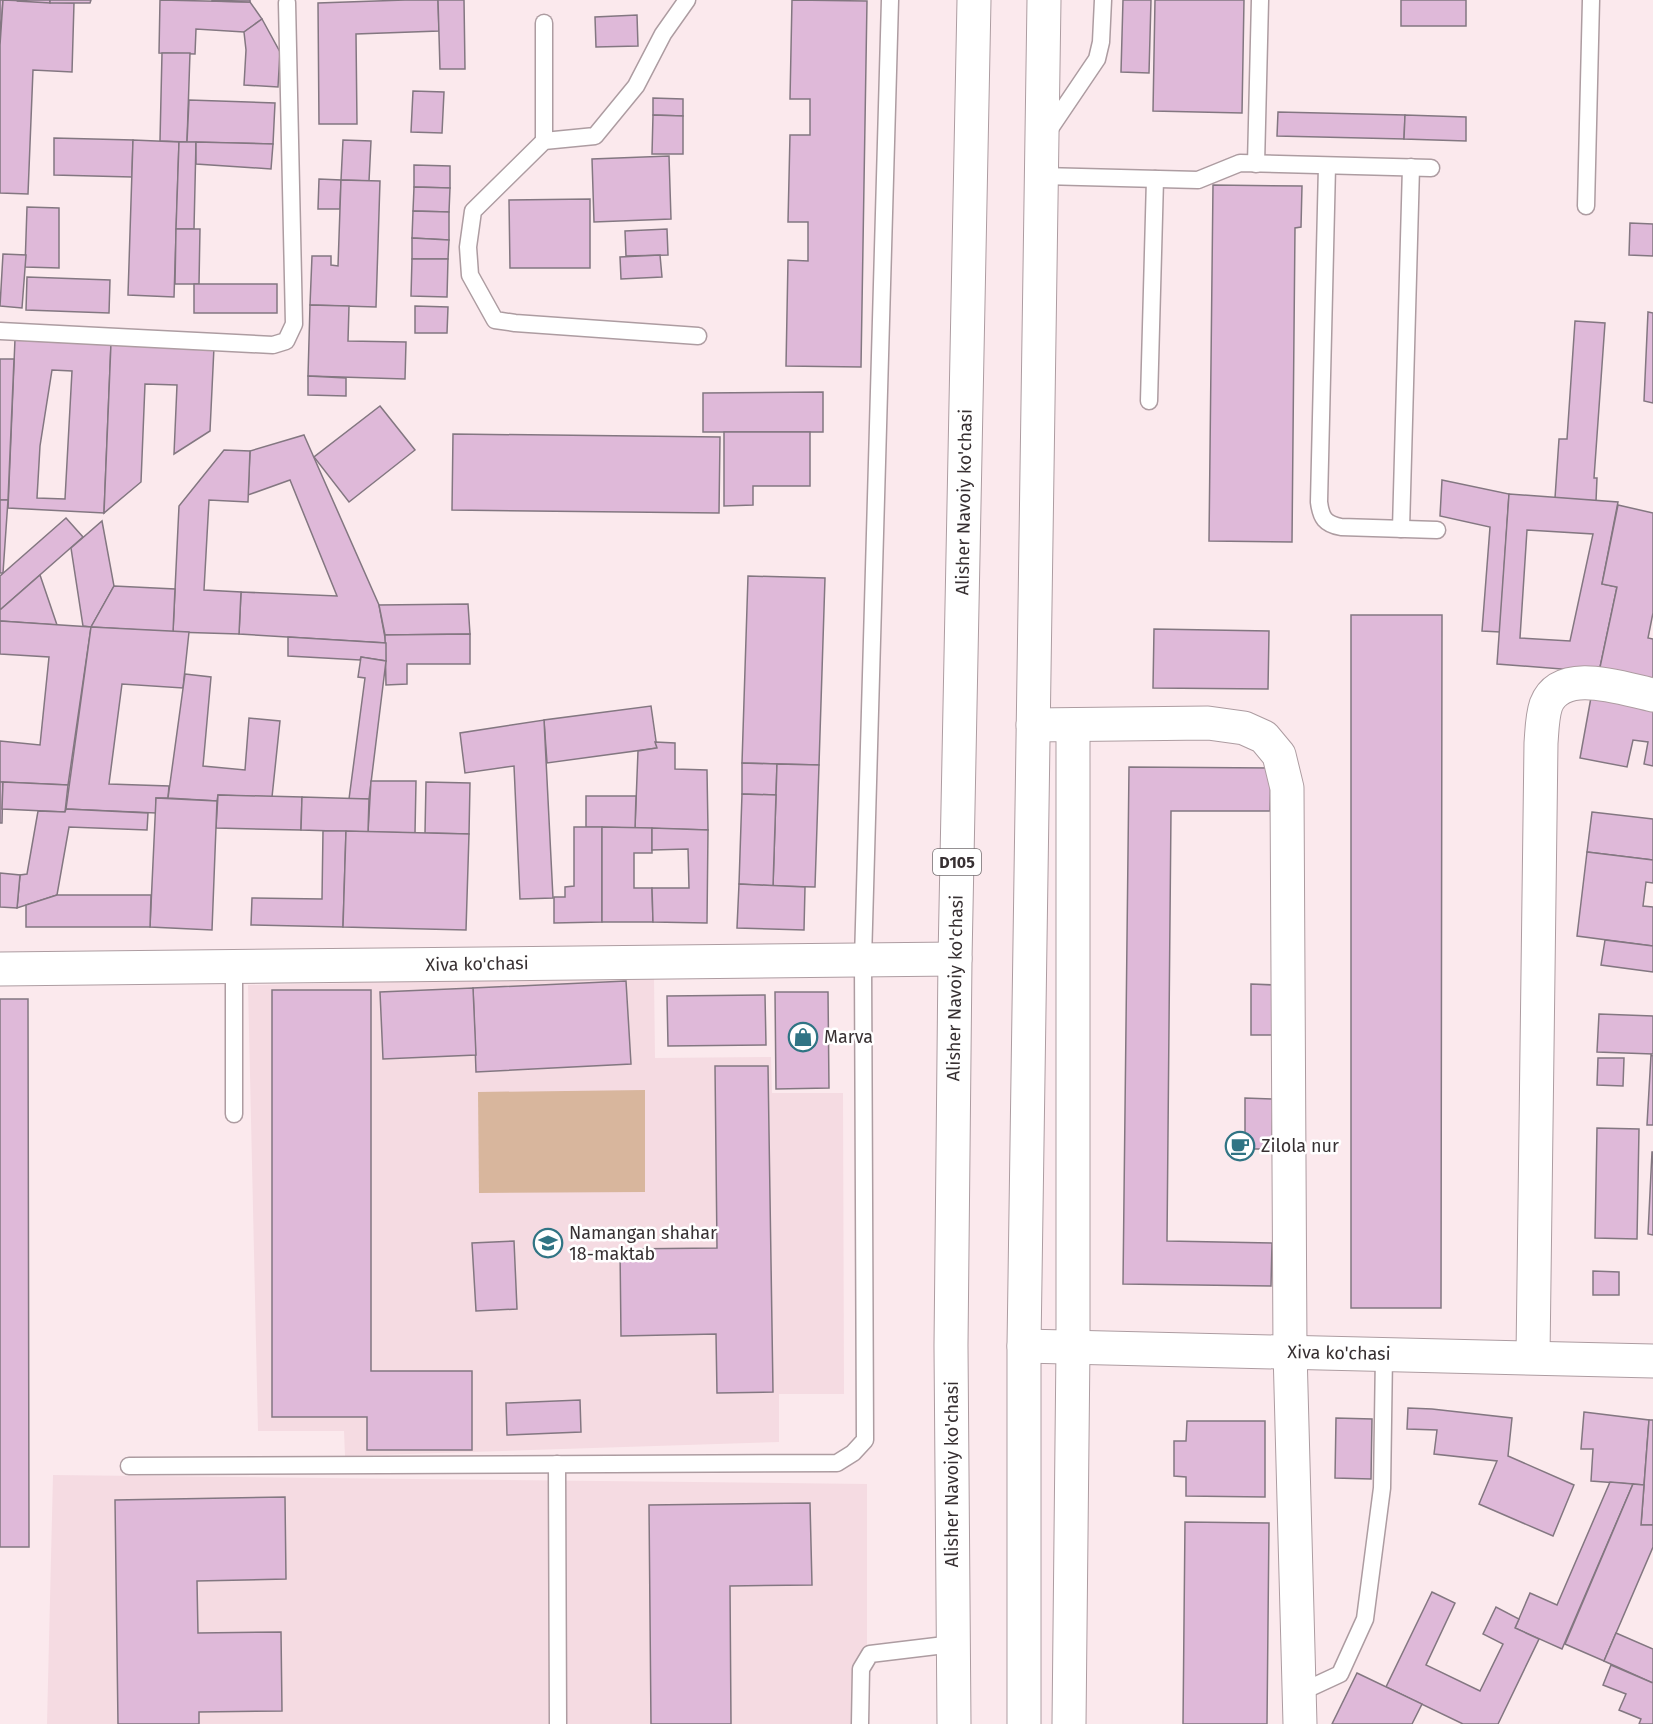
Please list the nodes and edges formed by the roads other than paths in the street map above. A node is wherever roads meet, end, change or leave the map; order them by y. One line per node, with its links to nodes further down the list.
1 (687, 0): 11 (lane)
2 (890, 0): 28 (lane)
3 (974, 0): 27 (street, Alisher Navoiy ko'chasi / D105)
4 (1044, 0): 10 (street)
5 (1103, 0): 10 (lane)
6 (1260, 0): 12 (lane)
7 (1591, 0): 18 (lane)
8 (287, 3): 19 (lane)
9 (544, 23): 11 (lane)
10 (1042, 139): 16 (street)
11 (544, 141): 20 (lane)
12 (1256, 164): 13 (lane); 17 (lane)
13 (1327, 165): 14 (lane); 22 (lane)
14 (1411, 167): 15 (lane); 22 (lane)
15 (1431, 168)
16 (1042, 176): 17 (lane); 25 (street)
17 (1155, 179): 21 (lane)
18 (1586, 206)
19 (0, 331)
20 (698, 336)
21 (1149, 401)
22 (1401, 529): 23 (lane)
23 (1437, 530)
24 (1653, 695): 36 (street)
25 (1033, 725): 26 (street); 32 (street)
26 (1073, 725): 33 (street); 34 (street)
27 (955, 959): 28 (street, Xiva ko'chasi); 40 (street, Alisher Navoiy ko'chasi / D105)
28 (863, 960): 29 (street, Xiva ko'chasi); 38 (lane)
29 (234, 967): 30 (street, Xiva ko'chasi); 31 (lane)
30 (0, 969)
31 (234, 1114)
32 (1024, 1346): 33 (street, Xiva ko'chasi); 45 (street)
33 (1073, 1347): 34 (street, Xiva ko'chasi); 46 (street)
34 (1290, 1351): 35 (street, Xiva ko'chasi); 41 (street)
35 (1384, 1354): 36 (street, Xiva ko'chasi); 41 (lane)
36 (1533, 1356): 37 (street, Xiva ko'chasi)
37 (1653, 1360)
38 (558, 1464): 39 (lane); 42 (lane)
39 (129, 1466)
40 (953, 1644): 43 (lane); 44 (street, Alisher Navoiy ko'chasi / D105)
41 (1300, 1708)
42 (558, 1724)
43 (860, 1724)
44 (954, 1724)
45 (1024, 1724)
46 (1069, 1724)

